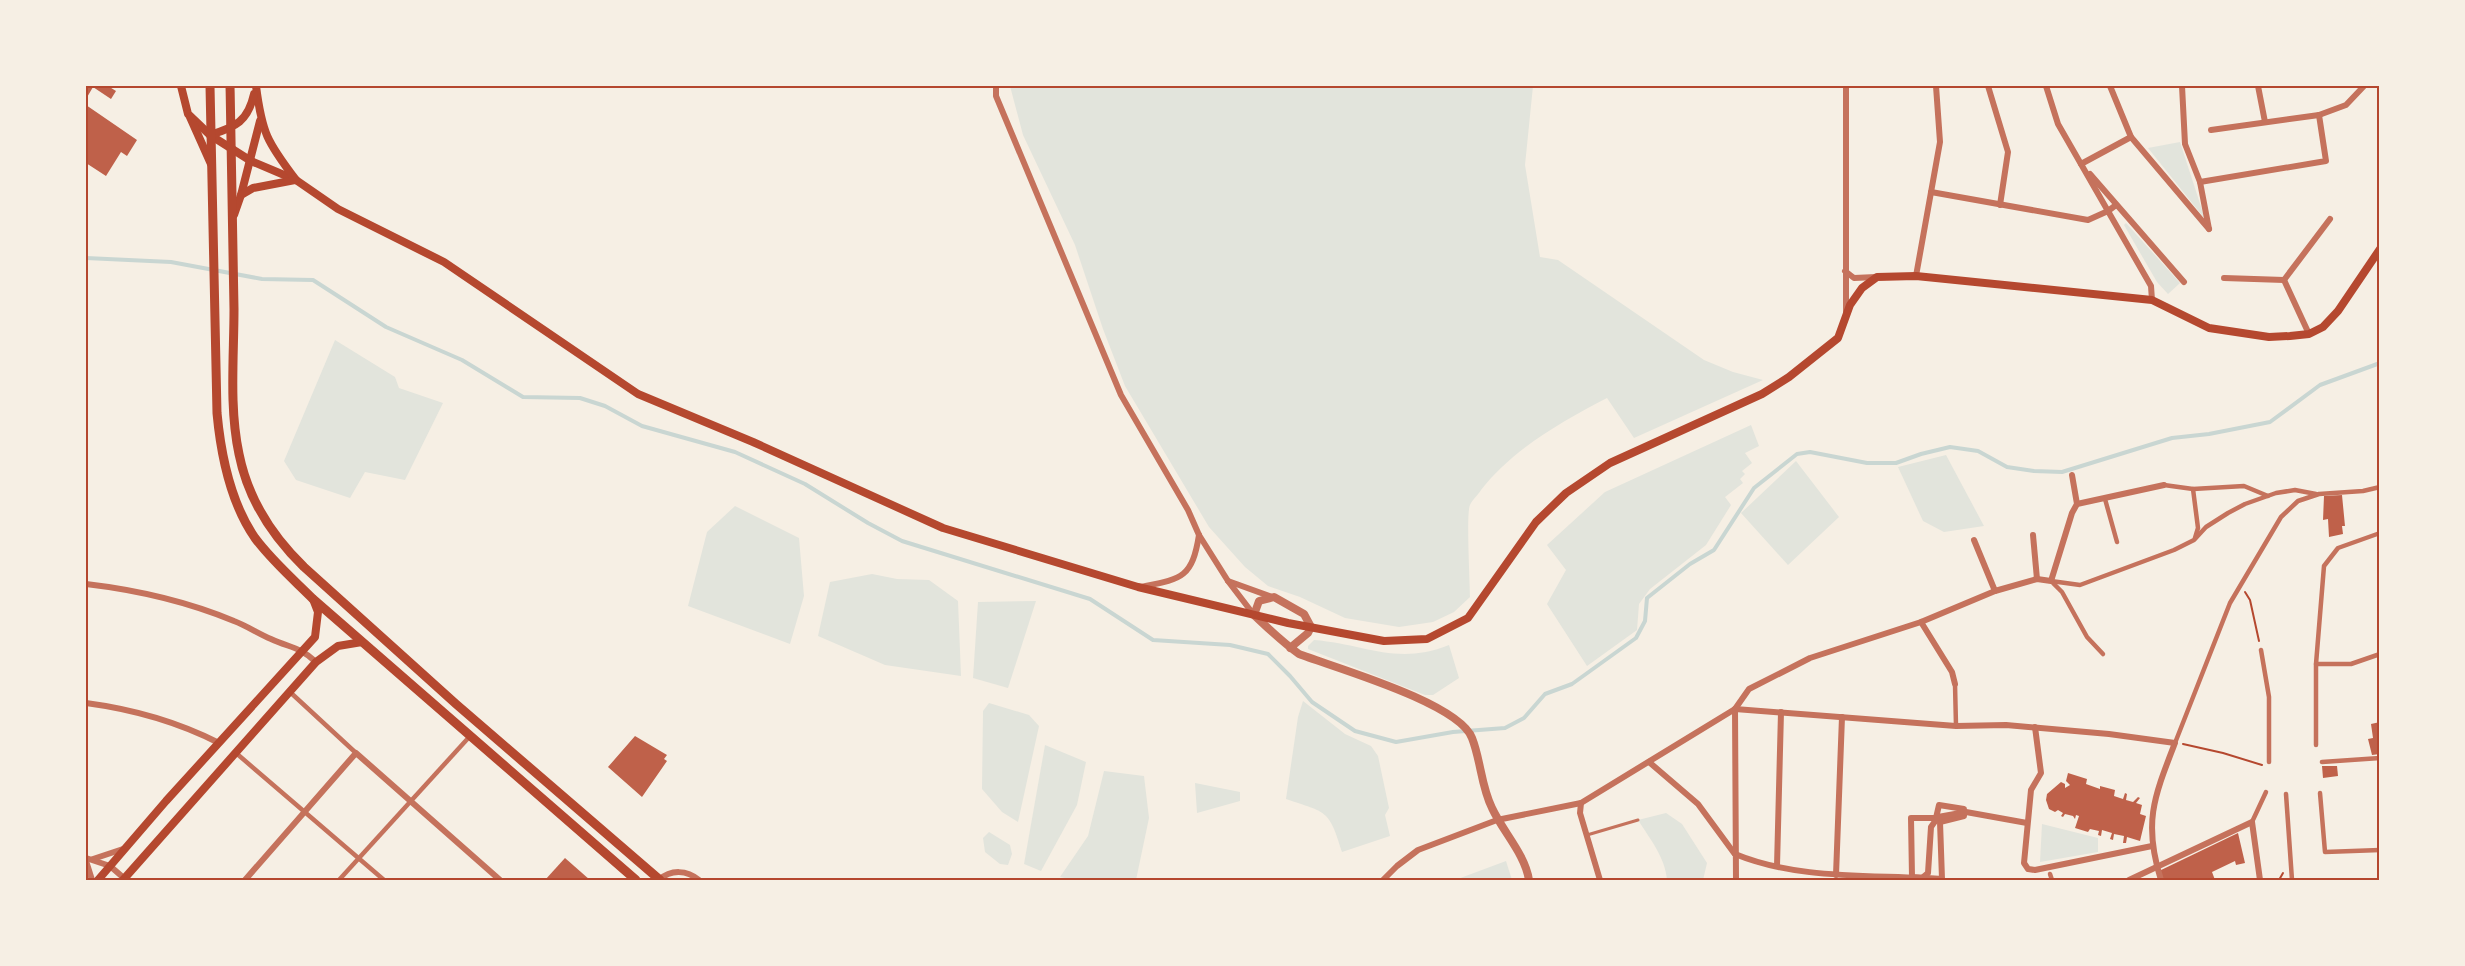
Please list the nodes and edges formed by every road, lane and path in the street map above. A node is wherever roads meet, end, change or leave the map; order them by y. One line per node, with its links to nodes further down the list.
1 (182, 86): 14 (main road)
2 (210, 86): 20 (main road)
3 (230, 86): 18 (main road)
4 (256, 86): 16 (main road); 18 (main road)
5 (996, 86): 54 (street)
6 (1846, 86): 36 (street)
7 (1936, 86): 28 (street)
8 (1988, 86): 30 (street)
9 (2046, 86): 24 (street)
10 (2110, 86): 21 (street)
11 (2182, 86): 27 (street)
12 (2258, 86): 17 (street)
13 (2364, 86): 15 (street)
14 (188, 114): 20 (main road); 25 (main road)
15 (2319, 115): 17 (street); 27 (street)
16 (260, 121): 23 (main road); 26 (main road)
17 (2265, 122): 19 (street)
18 (231, 128): 20 (main road); 22 (main road)
19 (2211, 129)
20 (210, 135): 22 (main road); 25 (main road)
21 (2132, 137): 24 (street); 27 (street)
22 (232, 150): 23 (main road); 34 (main road)
23 (251, 161): 26 (main road); 29 (main road)
24 (2080, 163): 31 (street); 32 (street)
25 (210, 164): 67 (main road)
26 (296, 180): 29 (main road); 63 (main road)
27 (2200, 182)
28 (1931, 192): 30 (street); 37 (street)
29 (241, 195): 34 (main road)
30 (2000, 204): 32 (street)
31 (2116, 205): 32 (street); 41 (street)
32 (2108, 211): 42 (street)
33 (2330, 219): 40 (street)
34 (233, 222): 131 (main road)
35 (2379, 249): 44 (main road)
36 (1844, 270): 38 (street); 43 (street)
37 (1916, 276): 38 (main road); 42 (main road)
38 (1877, 278): 43 (main road)
39 (2224, 278): 40 (street)
40 (2284, 280): 44 (street)
41 (2184, 282)
42 (2152, 300): 44 (main road)
43 (1846, 317): 70 (main road)
44 (2309, 334)
45 (2072, 475): 52 (street)
46 (2164, 485): 48 (street); 51 (street)
47 (2379, 487): 49 (street)
48 (2193, 489): 50 (street); 57 (street)
49 (2319, 494): 50 (street); 64 (street)
50 (2268, 496): 57 (street)
51 (2105, 499): 52 (street); 58 (street)
52 (2077, 504): 61 (street)
53 (2379, 533): 80 (street)
54 (1199, 535): 60 (street); 63 (street)
55 (2032, 535): 59 (street)
56 (1974, 540): 65 (street)
57 (2194, 540): 61 (street)
58 (2117, 542)
59 (2037, 579): 61 (street); 65 (street)
60 (1227, 581): 66 (street); 68 (street)
61 (2051, 581): 76 (street)
62 (86, 584): 74 (street)
63 (1138, 587): 68 (main road)
64 (2241, 588): 75 (path); 91 (street)
65 (1995, 591): 69 (street)
66 (1274, 597): 68 (street); 70 (street)
67 (313, 599): 72 (main road); 74 (main road)
68 (1254, 615): 70 (main road); 73 (street)
69 (1921, 622): 81 (street); 84 (street)
70 (1311, 627): 71 (street)
71 (1301, 639): 73 (street); 78 (street)
72 (362, 642): 79 (main road); 89 (main road)
73 (1290, 648): 78 (street)
74 (303, 650): 79 (street); 90 (main road)
75 (2261, 650): 98 (street)
76 (2103, 654)
77 (2379, 654): 80 (street)
78 (1308, 657): 106 (street)
79 (316, 662): 82 (main road)
80 (2316, 664): 92 (street)
81 (1955, 684): 87 (street)
82 (289, 692): 93 (main road); 94 (street)
83 (86, 703): 90 (street)
84 (1735, 709): 85 (street); 96 (street); 114 (street)
85 (1781, 712): 86 (street); 118 (street)
86 (1842, 717): 87 (street); 121 (street)
87 (1956, 726): 88 (street)
88 (2036, 727): 91 (street); 109 (street)
89 (471, 735): 102 (street); 130 (main road)
90 (219, 743): 112 (main road)
91 (2175, 743): 98 (path); 111 (street)
92 (2316, 745)
93 (236, 753): 104 (street); 125 (main road)
94 (356, 753): 102 (street); 104 (street)
95 (2379, 758): 97 (street)
96 (1649, 762): 103 (street); 114 (street)
97 (2322, 762)
98 (2267, 764)
99 (2266, 792): 108 (street)
100 (2320, 793): 113 (street)
101 (2286, 794): 141 (street)
102 (411, 802): 115 (street); 129 (street)
103 (1581, 803): 106 (street); 110 (street)
104 (305, 812): 115 (street); 126 (street)
105 (1964, 812): 109 (street); 122 (street); 122 (street); 122 (street)
106 (1497, 820): 133 (street); 134 (street)
107 (1638, 820): 110 (lane)
108 (2252, 822): 119 (street); 140 (street)
109 (2027, 823): 111 (street)
110 (1587, 835): 135 (street)
111 (2152, 846): 119 (street)
112 (126, 848): 116 (street); 117 (main road)
113 (2379, 850)
114 (1735, 854): 118 (street); 136 (street)
115 (359, 859): 127 (street); 128 (street)
116 (87, 860): 117 (street); 123 (street)
117 (110, 866): 124 (main road); 125 (street)
118 (1777, 866): 121 (street)
119 (2157, 868): 138 (street); 139 (street)
120 (2050, 874): 137 (street)
121 (1836, 875): 122 (street)
122 (1912, 877)
123 (92, 880)
124 (98, 880)
125 (124, 880)
126 (245, 880)
127 (339, 880)
128 (384, 880)
129 (500, 880)
130 (636, 880)
131 (659, 880): 132 (street)
132 (699, 880)
133 (1383, 880)
134 (1529, 880)
135 (1600, 880)
136 (1736, 880)
137 (2052, 880)
138 (2129, 880)
139 (2161, 880)
140 (2260, 880)
141 (2292, 880)

